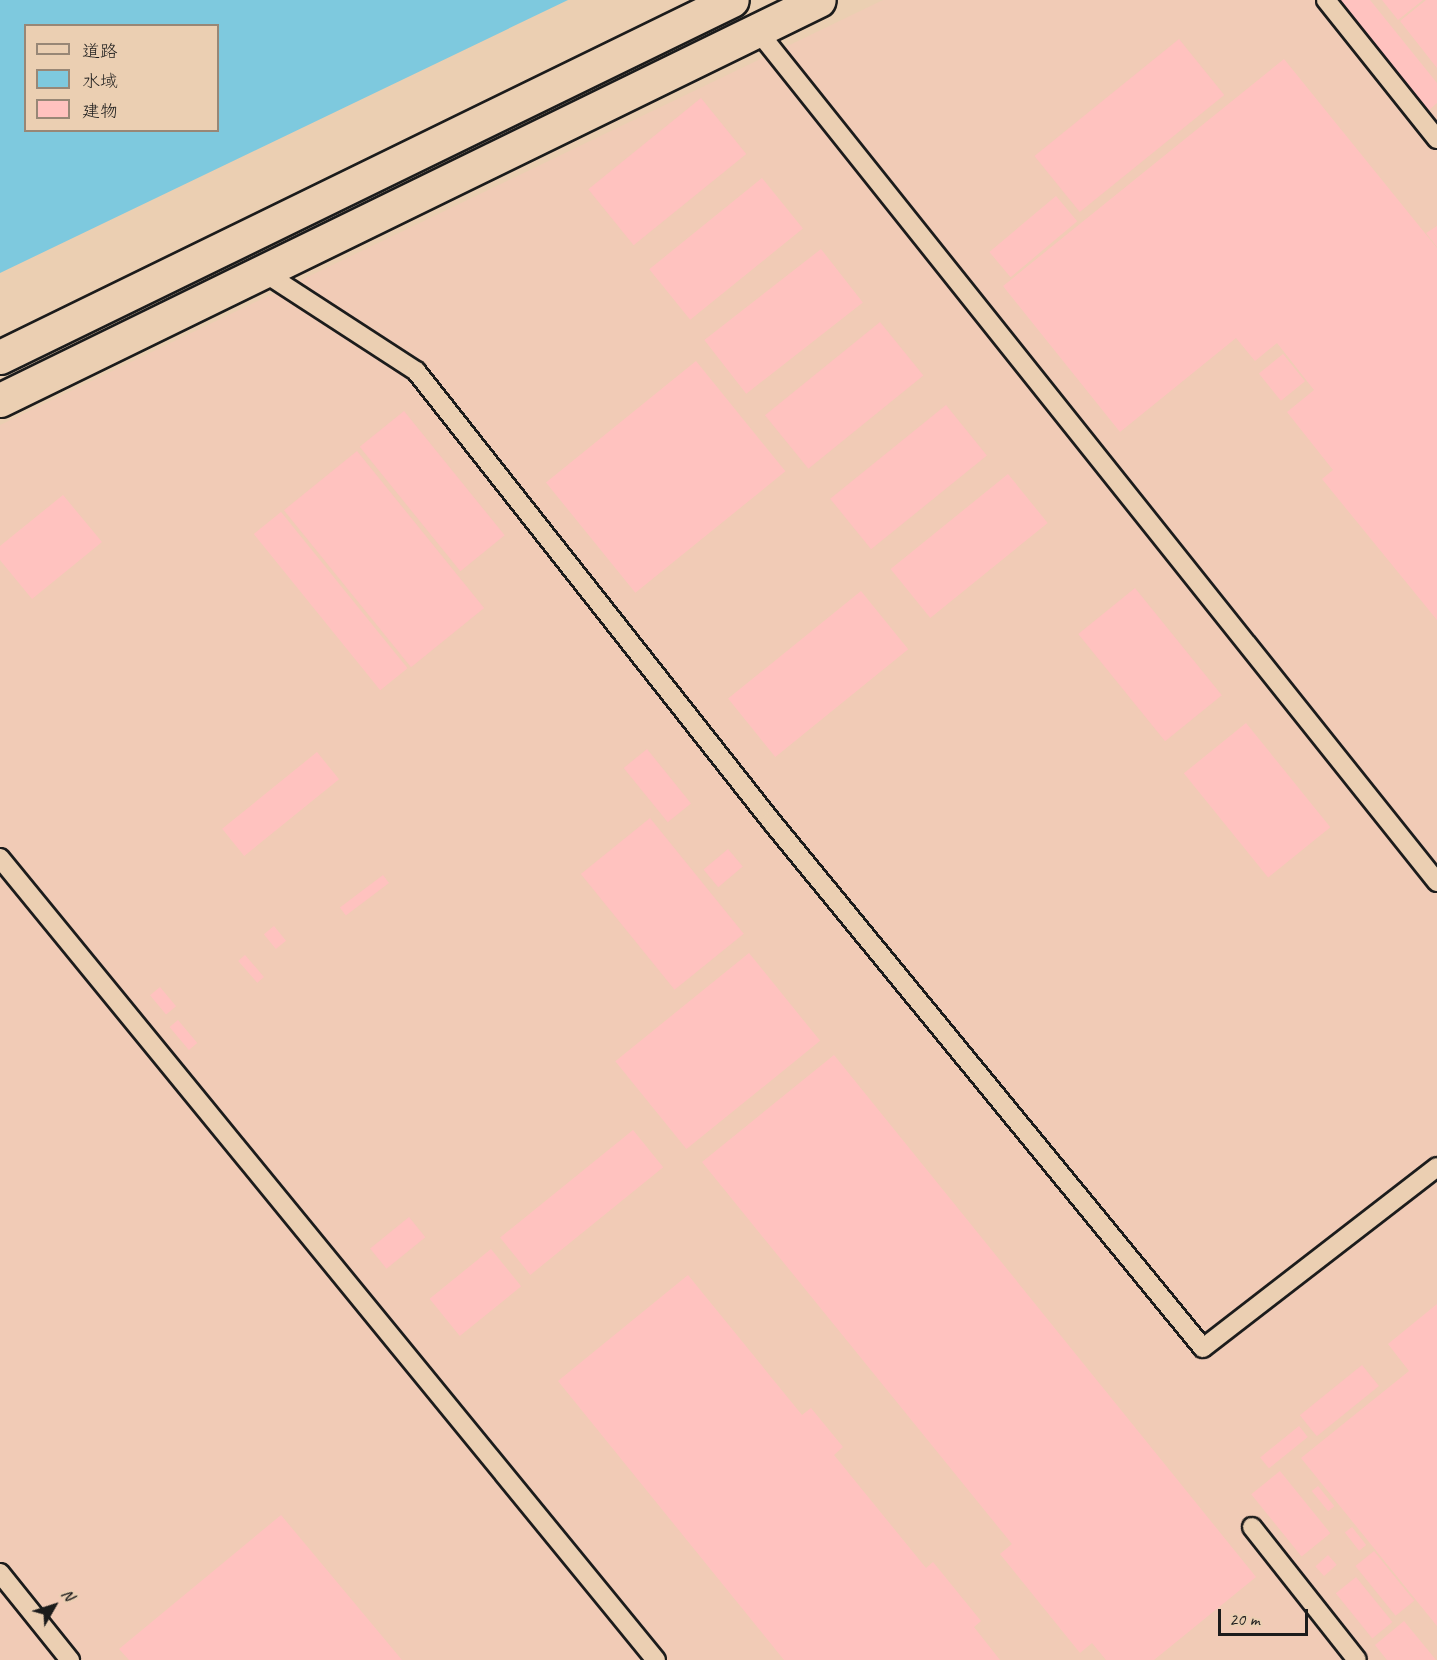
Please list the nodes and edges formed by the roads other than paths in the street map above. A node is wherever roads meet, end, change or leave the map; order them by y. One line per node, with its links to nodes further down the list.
1 (732, 0): 7 (street)
2 (819, 0): 4 (street)
3 (1326, 0): 5 (lane)
4 (757, 30): 6 (street); 10 (lane)
5 (1437, 139)
6 (262, 271): 8 (street); 11 (lane)
7 (0, 357)
8 (0, 400)
9 (0, 858): 15 (lane)
10 (1437, 882)
11 (1437, 1167)
12 (1252, 1527): 16 (lane)
13 (0, 1573): 14 (lane)
14 (70, 1660)
15 (656, 1660)
16 (1357, 1660)

